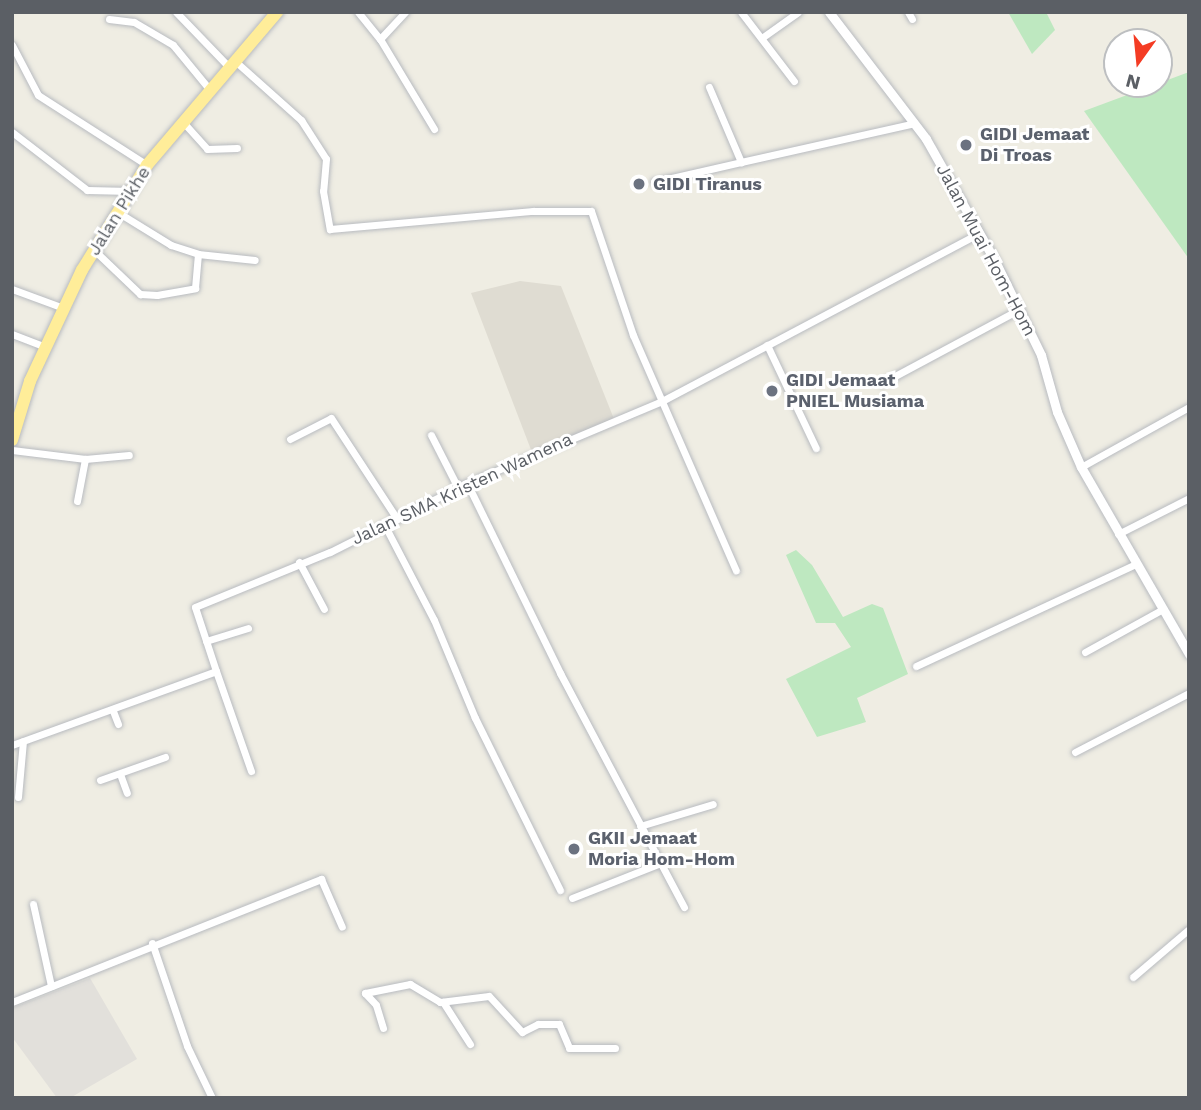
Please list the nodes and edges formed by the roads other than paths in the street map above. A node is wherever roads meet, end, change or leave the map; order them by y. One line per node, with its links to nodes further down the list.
1 (176, 12): 12 (street)
2 (358, 12): 10 (street)
3 (405, 12): 10 (street)
4 (741, 12): 9 (street)
5 (798, 12): 9 (street)
6 (829, 12): 17 (street, Jalan Muai Hom-Hom)
7 (271, 14): 12 (highway, Jalan Pikhe)
8 (109, 19): 15 (street)
9 (763, 37): 13 (street)
10 (380, 39): 18 (street)
11 (12, 45): 22 (street)
12 (232, 64): 15 (highway, Jalan Pikhe); 37 (street)
13 (794, 81)
14 (709, 88): 21 (street)
15 (210, 90): 16 (highway, Jalan Pikhe)
16 (183, 122): 20 (street); 22 (highway, Jalan Pikhe)
17 (915, 123): 21 (street); 26 (street, Jalan Muai Hom-Hom)
18 (434, 130)
19 (12, 132): 24 (street)
20 (237, 148)
21 (741, 162): 23 (street)
22 (147, 165): 24 (highway, Jalan Pikhe)
23 (654, 182)
24 (131, 191): 25 (highway, Jalan Pikhe)
25 (119, 213): 27 (highway, Jalan Pikhe); 28 (street)
26 (978, 234): 32 (street, Jalan Muai Hom-Hom); 34 (street, Jalan SMA Kristen Wamena)
27 (94, 250): 28 (street); 31 (highway, Jalan Pikhe)
28 (198, 254): 29 (street)
29 (255, 260)
30 (12, 289): 31 (street)
31 (61, 307): 35 (highway, Jalan Pikhe)
32 (1020, 309): 36 (street); 47 (street, Jalan Muai Hom-Hom)
33 (12, 334): 35 (street)
34 (767, 345): 37 (street, Jalan SMA Kristen Wamena); 43 (street)
35 (44, 346): 39 (highway, Jalan Pikhe)
36 (882, 383)
37 (662, 401): 48 (street, Jalan SMA Kristen Wamena); 57 (street)
38 (1189, 407): 47 (street)
39 (16, 408): 42 (highway, Jalan Pikhe)
40 (430, 435): 49 (street)
41 (290, 439): 52 (street)
42 (12, 440)
43 (816, 448)
44 (12, 450): 46 (street)
45 (129, 455): 46 (street)
46 (85, 459): 51 (street)
47 (1081, 467): 54 (street, Jalan Muai Hom-Hom)
48 (467, 483): 49 (street, Jalan SMA Kristen Wamena); 79 (street)
49 (457, 488): 52 (street, Jalan SMA Kristen Wamena)
50 (1189, 498): 54 (street)
51 (77, 500)
52 (397, 519): 53 (street, Jalan SMA Kristen Wamena)
53 (384, 524): 55 (street, Jalan SMA Kristen Wamena); 81 (street)
54 (1118, 534): 56 (street, Jalan Muai Hom-Hom)
55 (299, 562): 58 (street); 61 (street, Jalan SMA Kristen Wamena)
56 (1136, 564): 59 (street, Jalan Muai Hom-Hom); 64 (street)
57 (736, 571)
58 (324, 609)
59 (1161, 610): 62 (street); 63 (street, Jalan Muai Hom-Hom)
60 (248, 628): 61 (street)
61 (206, 641): 65 (street, Jalan SMA Kristen Wamena)
62 (1085, 652)
63 (1189, 654)
64 (916, 666)
65 (216, 671): 67 (street); 73 (street, Jalan SMA Kristen Wamena)
66 (1189, 693): 71 (street)
67 (113, 711): 68 (street); 69 (street)
68 (118, 723)
69 (23, 741): 70 (street); 77 (street)
70 (12, 745)
71 (1074, 752)
72 (165, 757): 74 (street)
73 (251, 771)
74 (120, 774): 75 (street); 76 (street)
75 (100, 780)
76 (127, 793)
77 (18, 797)
78 (713, 804): 79 (street)
79 (640, 825): 80 (street)
80 (661, 863): 82 (street); 84 (street)
81 (560, 890)
82 (572, 898)
83 (33, 904): 89 (street)
84 (684, 907)
85 (342, 927): 87 (street)
86 (1189, 929): 88 (street)
87 (152, 943): 89 (street); 95 (street)
88 (1133, 978)
89 (51, 986): 90 (street)
90 (12, 1002)
91 (443, 1002): 92 (street); 93 (street); 94 (street)
92 (383, 1028)
93 (470, 1044)
94 (615, 1048)
95 (212, 1098)

